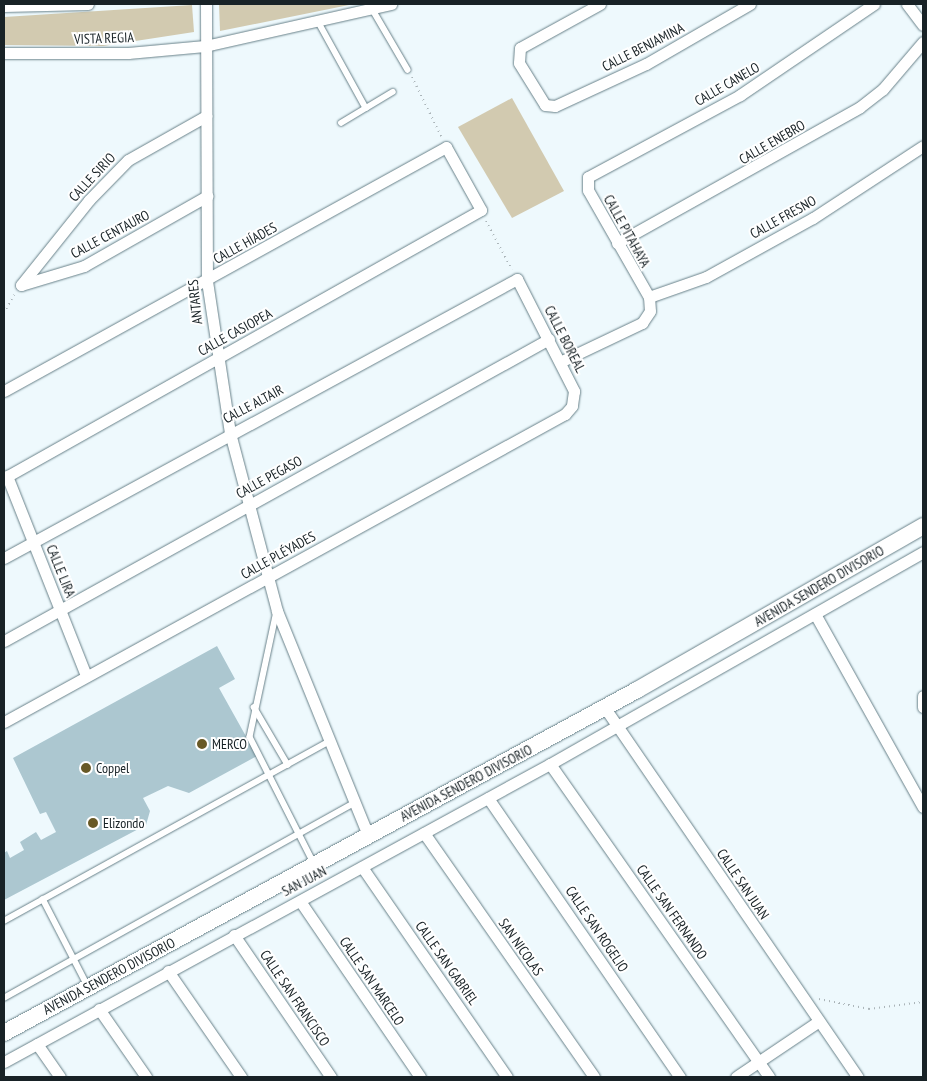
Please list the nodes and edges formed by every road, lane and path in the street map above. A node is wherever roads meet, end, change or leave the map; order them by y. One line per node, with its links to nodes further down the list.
1 (88, 4): 8 (street)
2 (206, 4): 13 (street)
3 (391, 4): 9 (street, VISTA REGIA)
4 (600, 4): 5 (street, CALLE BENJAMINA)
5 (750, 4)
6 (874, 4): 22 (street, CALLE CANELO)
7 (907, 4): 11 (street)
8 (4, 6)
9 (373, 10): 10 (street, VISTA REGIA); 15 (lane)
10 (318, 21): 13 (street, VISTA REGIA); 17 (lane)
11 (923, 25)
12 (923, 42): 25 (street, CALLE ENEBRO)
13 (206, 46): 14 (street, VISTA REGIA); 18 (street, ANTARES)
14 (4, 53)
15 (408, 70): 21 (path)
16 (393, 92): 17 (lane)
17 (366, 108): 19 (lane)
18 (206, 116): 23 (street, ANTARES); 28 (street, CALLE SIRIO)
19 (341, 123)
20 (923, 146): 29 (street, CALLE FRESNO)
21 (446, 147): 24 (street); 27 (street, CALLE HÍADES)
22 (588, 178): 25 (street, CALLE PITAHAYA)
23 (207, 196): 27 (street, ANTARES); 28 (street, CALLE CENTAURO)
24 (481, 210): 26 (path); 32 (street, CALLE CASIOPEA)
25 (616, 243): 29 (street, CALLE PITAHAYA)
26 (517, 278): 31 (street, CALLE BOREAL); 36 (street, CALLE ALTAIR)
27 (207, 281): 32 (street, ANTARES); 34 (street, CALLE HÍADES)
28 (21, 285): 30 (path)
29 (649, 297): 33 (street)
30 (4, 312)
31 (549, 339): 33 (street, CALLE BOREAL); 38 (street, CALLE PEGASO)
32 (217, 359): 36 (street, ANTARES); 37 (street, CALLE CASIOPEA)
33 (562, 361): 35 (street, CALLE BOREAL)
34 (4, 391)
35 (565, 414): 43 (street, CALLE PLÉYADES)
36 (230, 433): 38 (street, ANTARES); 40 (street, CALLE ALTAIR)
37 (6, 477): 40 (street, CALLE LIRA)
38 (248, 506): 43 (street, ANTARES); 44 (street, CALLE PEGASO)
39 (923, 526): 52 (street, AVENIDA SENDERO DIVISORIO)
40 (33, 542): 42 (street, CALLE ALTAIR); 44 (street, CALLE LIRA)
41 (923, 552): 46 (street, AVENIDA SENDERO DIVISORIO)
42 (4, 558)
43 (267, 579): 45 (street, ANTARES); 48 (street, CALLE PLÉYADES)
44 (60, 610): 47 (street, CALLE PEGASO); 48 (street, CALLE LIRA)
45 (277, 611): 50 (lane); 55 (street, ANTARES)
46 (815, 614): 54 (street, AVENIDA SENDERO DIVISORIO); 61 (street)
47 (4, 640)
48 (86, 676): 53 (street, CALLE PLÉYADES)
49 (923, 696): 51 (street)
50 (254, 707): 57 (lane); 58 (lane)
51 (923, 707)
52 (605, 708): 54 (street, CALLE SAN JUAN); 64 (street, AVENIDA SENDERO DIVISORIO)
53 (4, 722)
54 (617, 726): 56 (street, SAN JUAN); 75 (street, CALLE SAN JUAN)
55 (330, 742): 57 (lane); 60 (street, ANTARES)
56 (550, 764): 59 (street, SAN JUAN); 82 (street, CALLE SAN FERNANDO)
57 (288, 765): 58 (lane)
58 (266, 776): 63 (lane); 67 (lane)
59 (488, 798): 62 (street, SAN JUAN); 90 (street, CALLE SAN ROGELIO)
60 (355, 803): 63 (lane); 64 (street, ANTARES)
61 (923, 807)
62 (424, 833): 66 (street, SAN JUAN); 89 (street, SAN NICOLAS)
63 (299, 835): 65 (lane); 71 (lane)
64 (368, 835): 65 (street, AVENIDA SENDERO DIVISORIO)
65 (315, 864): 73 (street, AVENIDA SENDERO DIVISORIO)
66 (362, 867): 68 (street, SAN JUAN); 88 (street, CALLE SAN GABRIEL)
67 (43, 899): 69 (lane); 71 (lane)
68 (300, 901): 70 (street, SAN JUAN); 87 (street, CALLE SAN MARCELO)
69 (4, 921)
70 (234, 935): 72 (street, SAN JUAN); 86 (street, CALLE SAN FRANCISCO)
71 (74, 959): 73 (lane); 74 (lane)
72 (168, 971): 77 (street, SAN JUAN); 85 (street)
73 (89, 987): 79 (street, AVENIDA SENDERO DIVISORIO)
74 (4, 998)
75 (804, 1000): 76 (path); 78 (street, CALLE SAN JUAN)
76 (923, 1002)
77 (98, 1009): 80 (street, SAN JUAN); 84 (street)
78 (819, 1021): 82 (street); 93 (street, CALLE SAN JUAN)
79 (4, 1033)
80 (37, 1044): 81 (street, SAN JUAN); 83 (street)
81 (4, 1062)
82 (759, 1062): 91 (street); 92 (street, CALLE SAN FERNANDO)
83 (60, 1077)
84 (146, 1077)
85 (241, 1077)
86 (331, 1077)
87 (420, 1077)
88 (507, 1077)
89 (594, 1077)
90 (680, 1077)
91 (736, 1077)
92 (769, 1077)
93 (858, 1077)

